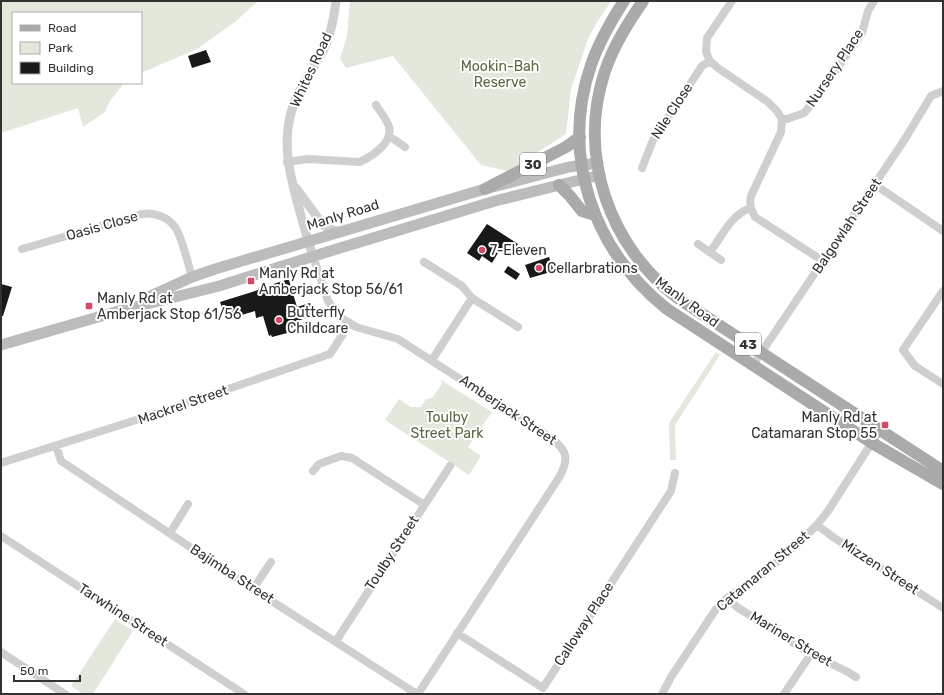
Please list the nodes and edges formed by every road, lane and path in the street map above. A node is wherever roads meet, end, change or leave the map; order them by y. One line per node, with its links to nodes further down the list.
1 (336, 1): 13 (street, Whites Road)
2 (624, 1): 11 (main road, Manly Road)
3 (643, 1): 14 (main road)
4 (732, 1): 6 (street)
5 (874, 1): 9 (street, Nursery Place)
6 (710, 61): 9 (street); 16 (street, Nile Close)
7 (943, 91): 20 (street, Balgowlah Street)
8 (376, 105): 10 (street)
9 (782, 119): 23 (street)
10 (389, 136): 12 (street); 13 (street)
11 (580, 137): 15 (main road, Manly Road / 43); 22 (main road, 30)
12 (405, 147)
13 (287, 162): 19 (street, Whites Road)
14 (598, 163): 15 (main road, Manly Road); 17 (main road)
15 (581, 165): 18 (main road, Manly Road / 43); 22 (main road, Manly Road)
16 (642, 168)
17 (600, 175): 18 (main road, Manly Road / 30); 42 (main road, Manly Road / 43)
18 (584, 178): 21 (main road, Manly Road / 30); 24 (main road, Manly Road / 43)
19 (291, 182): 25 (street); 27 (street, Whites Road)
20 (874, 184): 26 (street); 33 (street, Balgowlah Street)
21 (559, 185): 24 (main road); 31 (main road, Manly Road / 30)
22 (485, 188): 25 (main road, Manly Road / 30)
23 (750, 208): 30 (street); 33 (street)
24 (595, 215): 44 (main road, Manly Road / 43)
25 (344, 231): 27 (main road, Manly Road / 30)
26 (943, 231)
27 (309, 242): 31 (street, Whites Road); 35 (main road, Manly Road / 30)
28 (698, 244): 30 (street)
29 (22, 249): 35 (street, Oasis Close)
30 (710, 252): 32 (street)
31 (313, 256): 38 (main road, Manly Road / 30); 39 (street, Amberjack Street)
32 (721, 260)
33 (823, 261): 42 (street, Balgowlah Street)
34 (424, 262): 37 (street)
35 (192, 277): 38 (main road, Manly Road / 30)
36 (943, 291): 45 (street)
37 (472, 298): 40 (street); 43 (street)
38 (120, 310): 41 (main road, Manly Road / 30)
39 (348, 323): 43 (street, Amberjack Street); 48 (street, Mackrel Street)
40 (518, 327)
41 (1, 345)
42 (761, 352): 44 (street, Balgowlah Street); 46 (main road, Manly Road / 43)
43 (432, 360): 64 (street, Amberjack Street)
44 (753, 365): 47 (main road, Manly Road / 43)
45 (943, 384)
46 (880, 430): 47 (street, Catamaran Street); 52 (main road, Manly Road / 43)
47 (872, 442): 54 (main road, Manly Road / 43); 57 (street, Catamaran Street)
48 (56, 446): 49 (street, Mackrel Street); 58 (street, Bajimba Street)
49 (1, 463)
50 (450, 466): 56 (street, Toulby Street)
51 (313, 471): 56 (street)
52 (943, 471)
53 (675, 473): 64 (street, Calloway Place)
54 (943, 484)
55 (188, 504): 58 (street)
56 (423, 504): 65 (street, Toulby Street)
57 (817, 525): 62 (street, Catamaran Street); 63 (street, Mizzen Street)
58 (170, 534): 61 (street, Bajimba Street)
59 (1, 536): 70 (street, Tarwhine Street)
60 (271, 562): 61 (street)
61 (253, 589): 65 (street, Bajimba Street)
62 (727, 598): 67 (street, Mariner Street); 72 (street, Catamaran Street)
63 (943, 608)
64 (457, 633): 71 (street, Amberjack Street)
65 (336, 641): 71 (street, Bajimba Street)
66 (1, 652): 69 (street)
67 (810, 654): 68 (street, Mariner Street); 73 (street)
68 (856, 677)
69 (65, 694)
70 (244, 694)
71 (418, 694)
72 (662, 694)
73 (784, 694)

